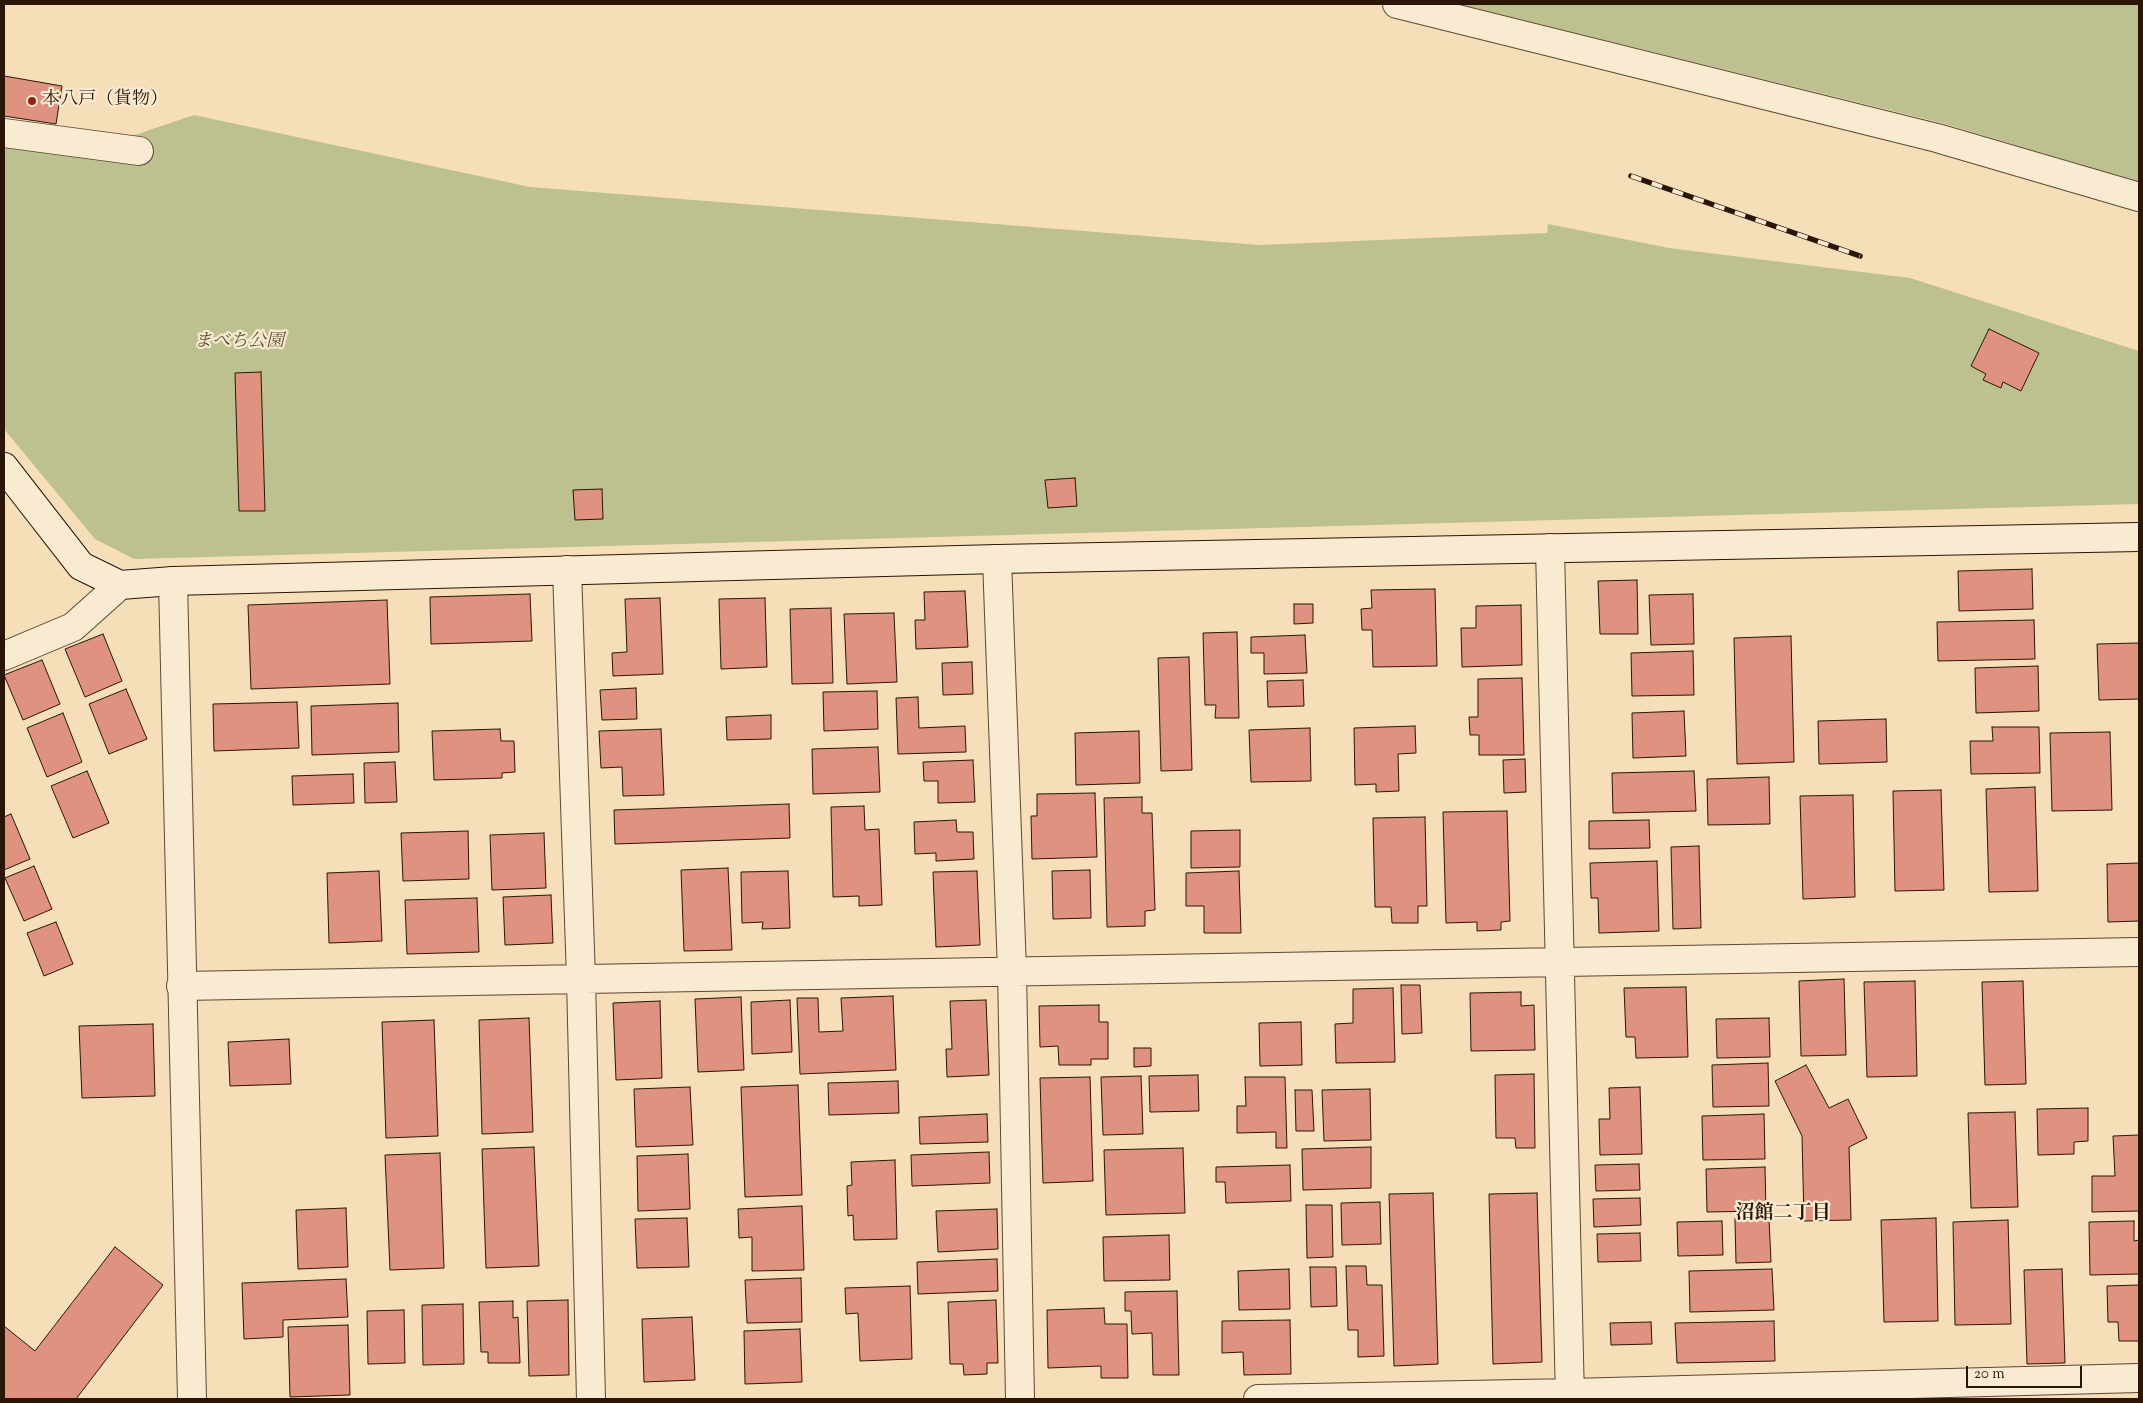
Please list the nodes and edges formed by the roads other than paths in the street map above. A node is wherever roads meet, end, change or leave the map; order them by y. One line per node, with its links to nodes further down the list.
1 (1397, 4): 4 (street)
2 (4, 133): 3 (street)
3 (139, 151)
4 (2139, 197)
5 (4, 467): 11 (street)
6 (2139, 537): 7 (street)
7 (1550, 548): 8 (street); 14 (street)
8 (996, 559): 9 (street); 15 (street)
9 (567, 570): 10 (street); 16 (street)
10 (173, 581): 11 (street); 17 (street)
11 (120, 585): 12 (street)
12 (4, 656)
13 (2139, 952): 14 (street)
14 (1560, 963): 15 (street); 19 (street)
15 (1012, 971): 16 (street); 22 (street)
16 (581, 979): 17 (street); 21 (street)
17 (181, 986): 20 (street)
18 (2139, 1378): 19 (street)
19 (1570, 1396): 23 (street)
20 (192, 1399)
21 (591, 1399)
22 (1020, 1399)
23 (1258, 1399)

